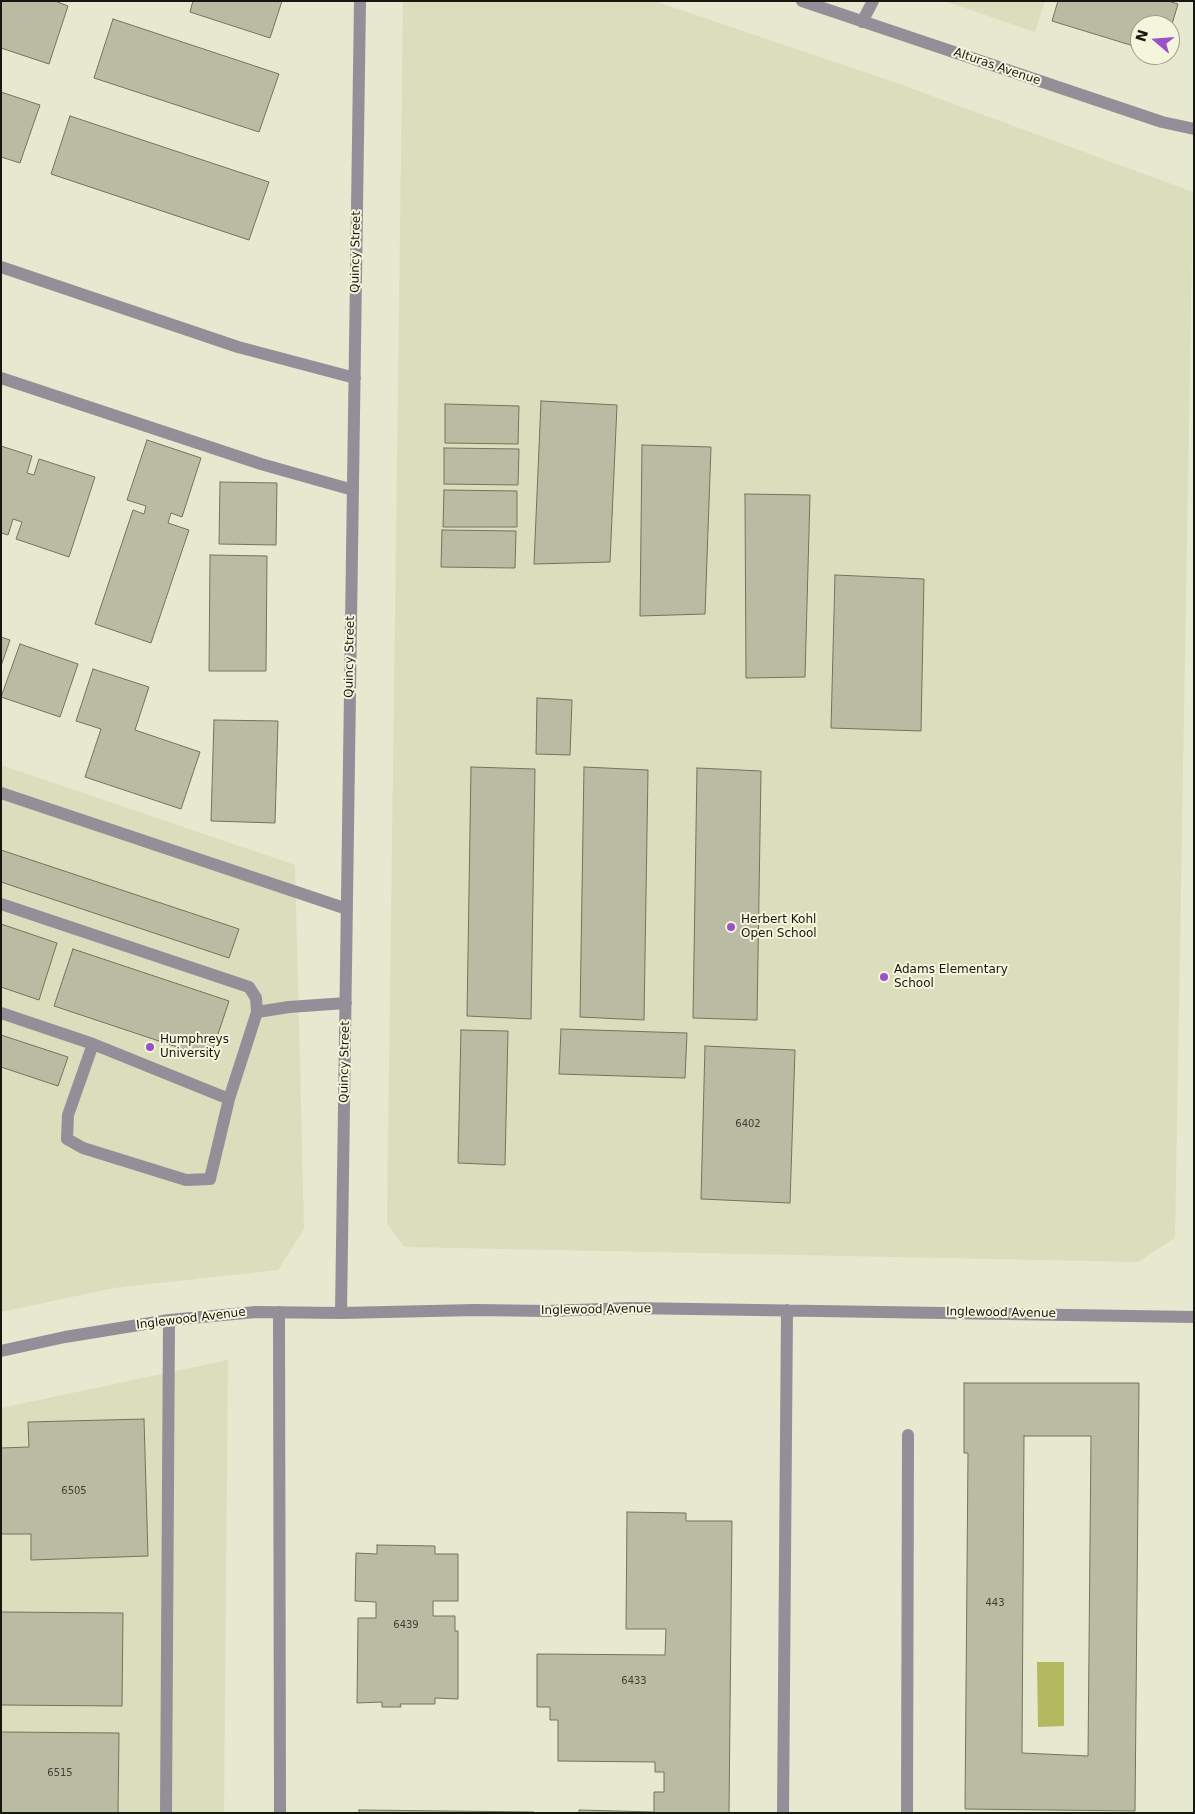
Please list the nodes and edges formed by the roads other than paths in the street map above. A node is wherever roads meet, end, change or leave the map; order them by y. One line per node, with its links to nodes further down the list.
1 (360, 1): 8 (street, Quincy Street)
2 (802, 1): 4 (street, Alturas Avenue)
3 (873, 1): 4 (street)
4 (862, 22): 5 (street, Alturas Avenue)
5 (1194, 129)
6 (1, 267): 8 (street)
7 (1, 378): 9 (street)
8 (355, 378): 9 (street, Quincy Street)
9 (353, 490): 12 (street, Quincy Street)
10 (1, 793): 12 (street)
11 (1, 904): 14 (street)
12 (347, 909): 13 (street, Quincy Street)
13 (346, 1003): 14 (street); 20 (street, Quincy Street)
14 (257, 1012): 17 (street)
15 (1, 1013): 16 (street)
16 (93, 1044): 17 (street); 17 (street)
17 (229, 1098)
18 (787, 1310): 20 (street, Inglewood Avenue); 21 (street, Inglewood Avenue); 27 (street)
19 (279, 1312): 20 (street, Inglewood Avenue); 22 (street, Inglewood Avenue); 26 (street)
20 (341, 1313)
21 (1194, 1317)
22 (169, 1320): 23 (street, Inglewood Avenue); 25 (street)
23 (1, 1351)
24 (908, 1435): 28 (street)
25 (166, 1813)
26 (280, 1813)
27 (783, 1813)
28 (907, 1813)

